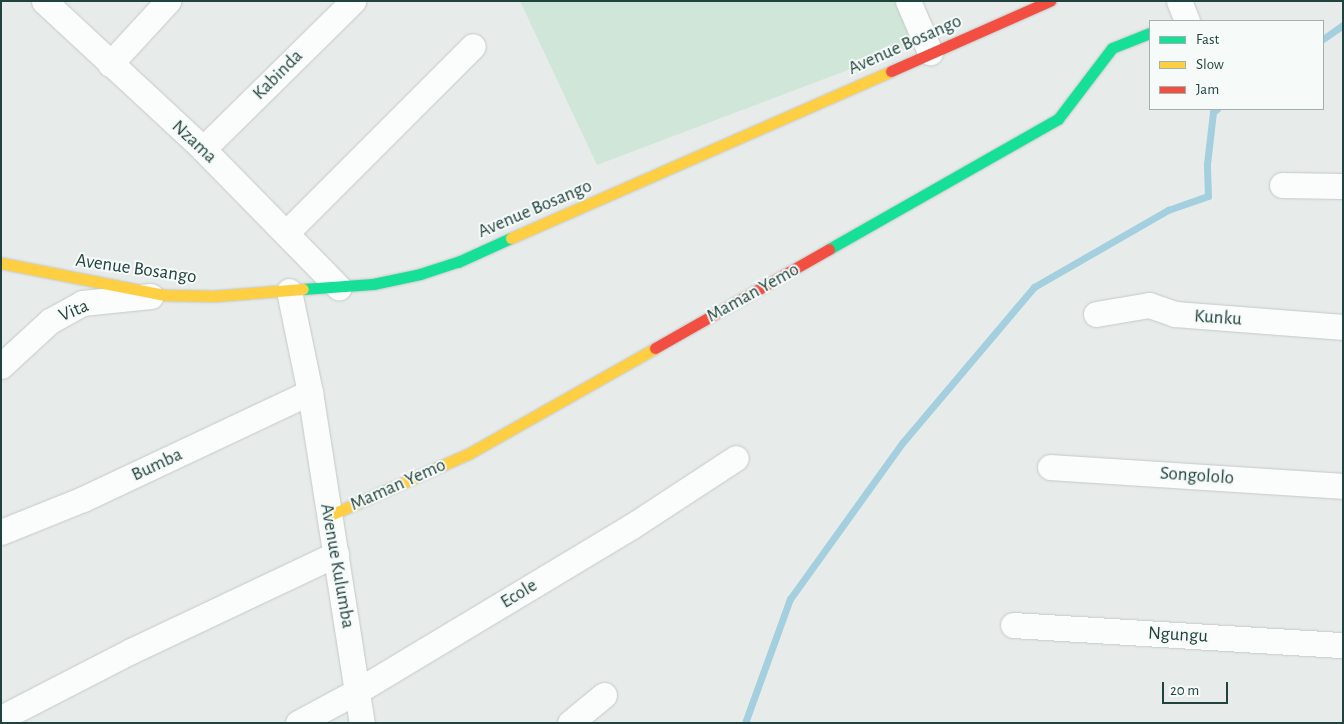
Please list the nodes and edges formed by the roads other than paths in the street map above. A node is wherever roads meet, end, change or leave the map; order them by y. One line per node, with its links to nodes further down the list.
1 (44, 1): 9 (street, Nzama)
2 (168, 1): 9 (street)
3 (353, 1): 10 (street, Kabinda)
4 (908, 1): 8 (street)
5 (1050, 1): 8 (street, Avenue Bosango)
6 (1149, 32): 25 (street, Maman Yemo)
7 (473, 46): 13 (street)
8 (930, 52): 15 (street, Avenue Bosango)
9 (110, 64): 10 (street, Nzama)
10 (203, 149): 13 (street, Nzama)
11 (1282, 186): 12 (street)
12 (1343, 186)
13 (286, 233): 15 (street, Nzama)
14 (1, 263): 17 (street, Avenue Bosango)
15 (340, 288): 16 (street, Avenue Bosango)
16 (289, 291): 17 (street, Avenue Bosango); 21 (street, Avenue Kulumba)
17 (164, 294): 20 (street, Vita)
18 (1096, 314): 19 (street, Kunku)
19 (1343, 327)
20 (1, 366)
21 (310, 392): 25 (street, Avenue Kulumba); 26 (street, Bumba)
22 (736, 458): 30 (street, Ecole)
23 (1050, 467): 24 (street, Songololo)
24 (1343, 486)
25 (328, 516): 27 (street, Avenue Kulumba)
26 (1, 532)
27 (336, 554): 30 (street, Avenue Kulumba); 32 (street)
28 (1013, 625): 29 (street, Ngungu)
29 (1343, 644)
30 (359, 690): 33 (street, Ecole); 34 (street, Avenue Kulumba)
31 (604, 695): 35 (street)
32 (1, 718)
33 (298, 723)
34 (362, 723)
35 (570, 723)

